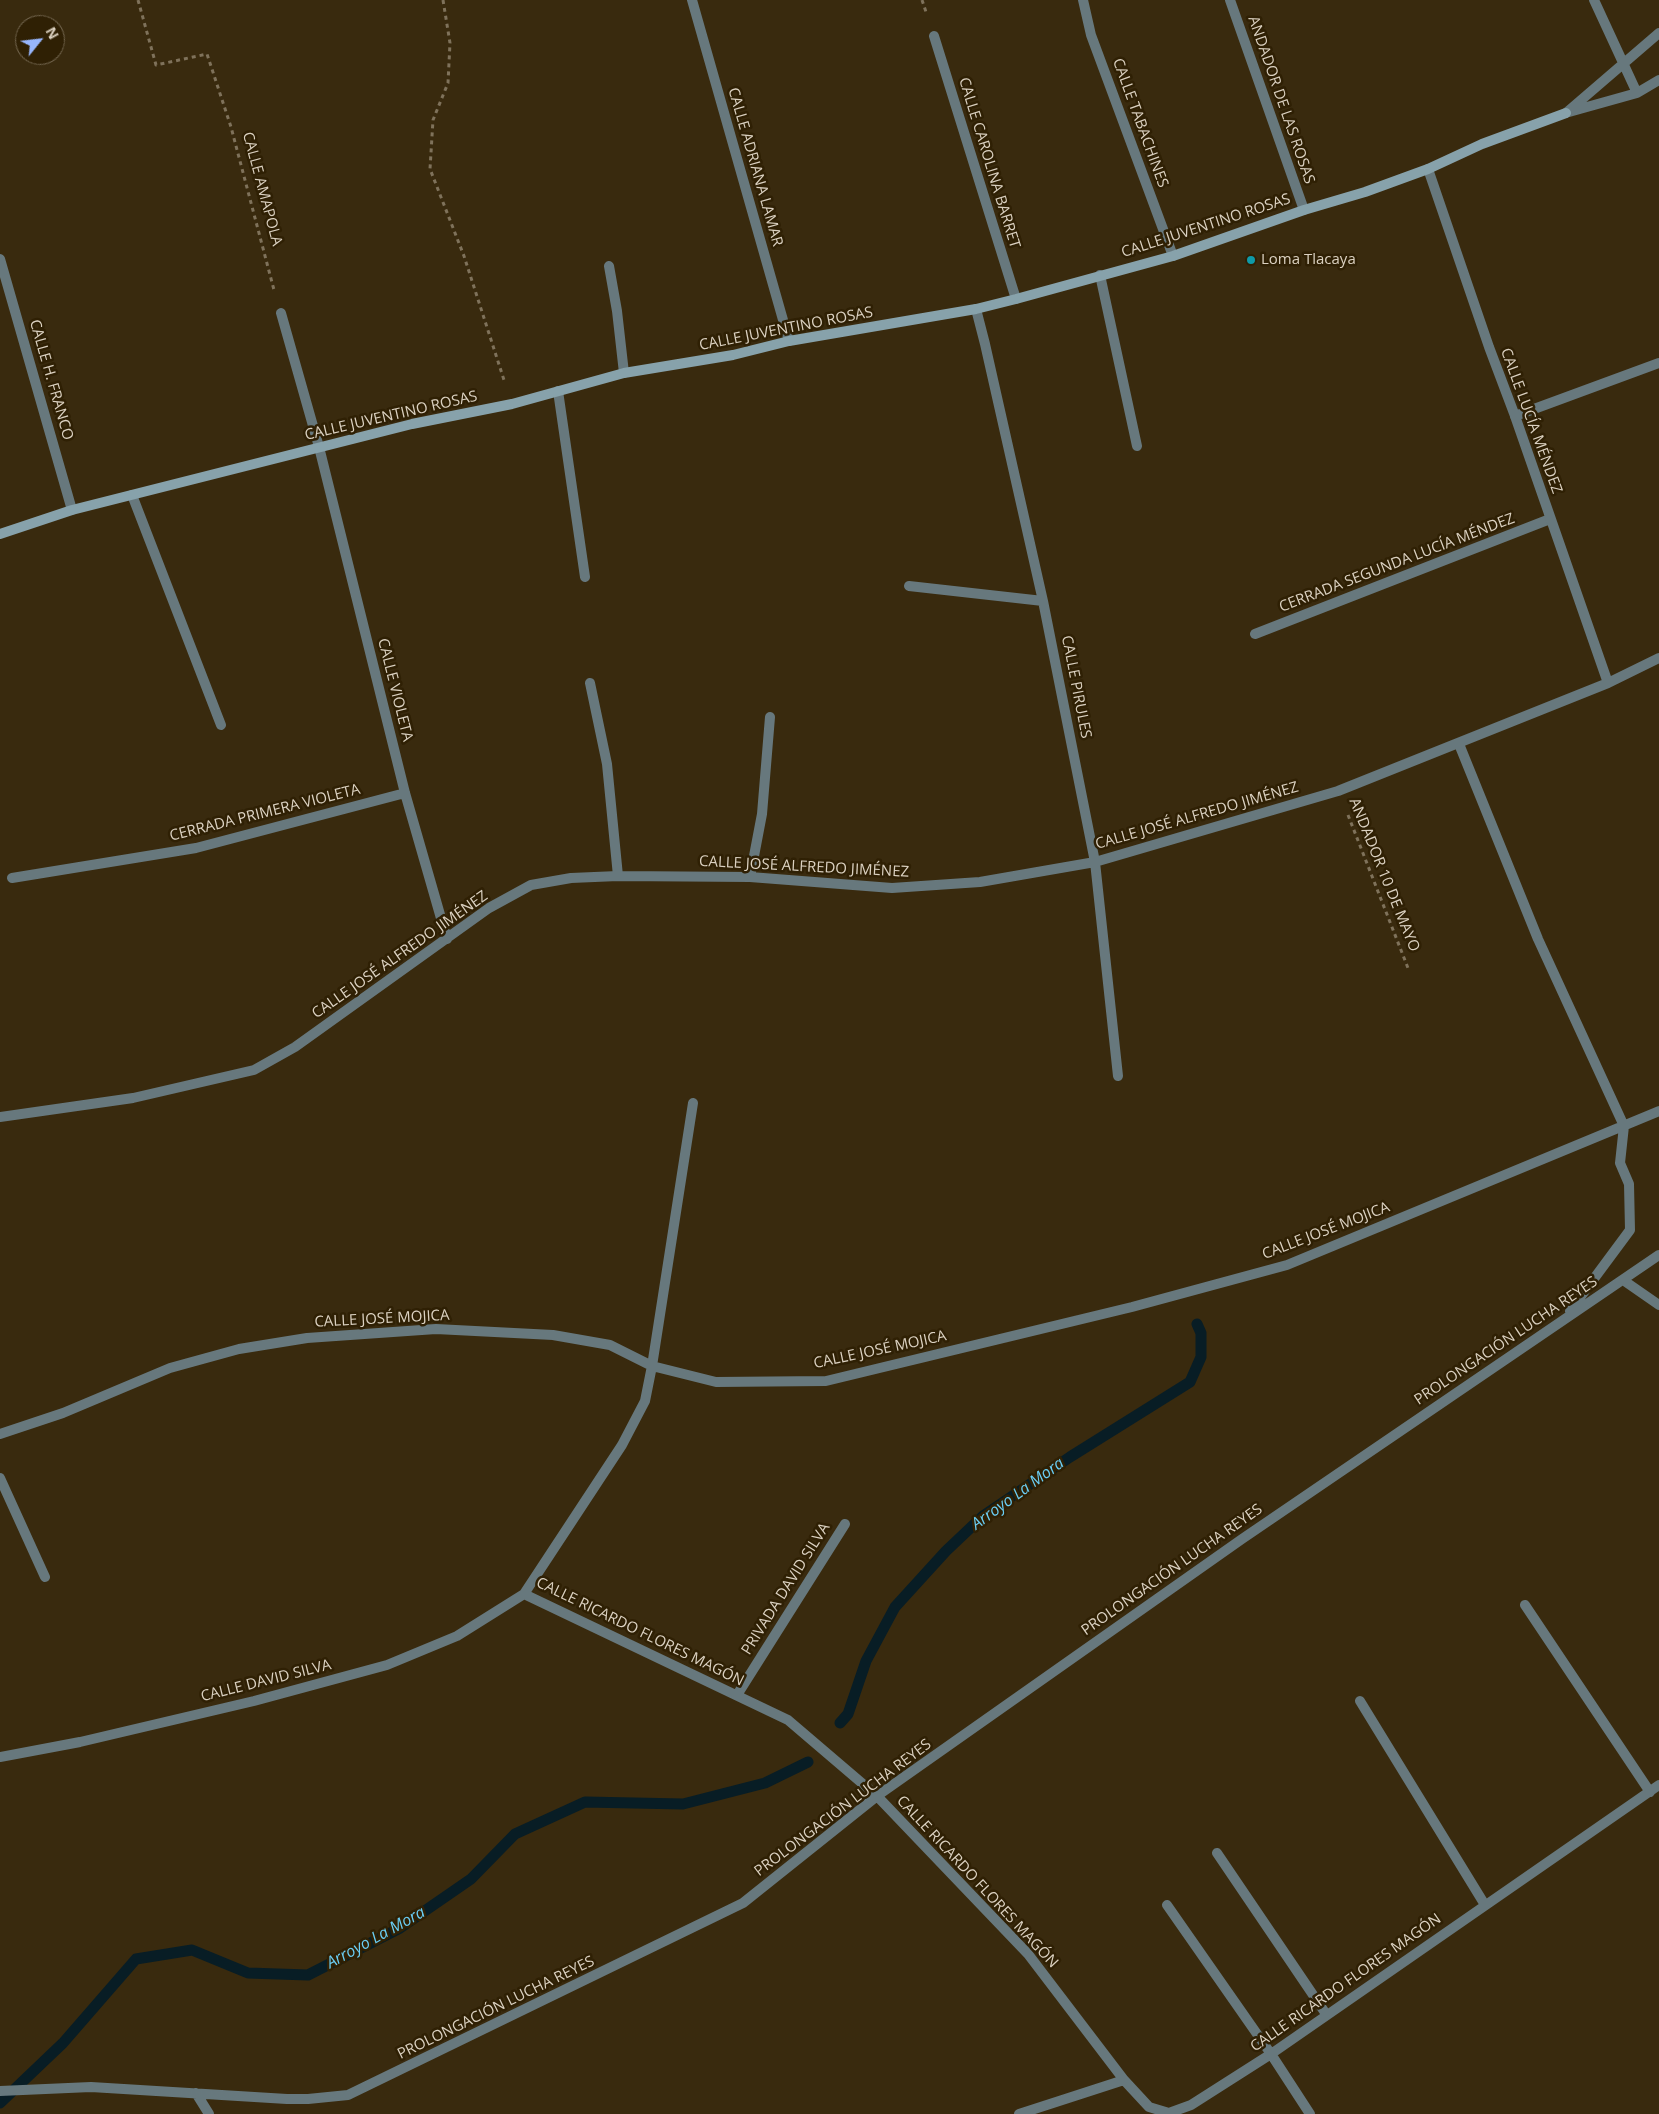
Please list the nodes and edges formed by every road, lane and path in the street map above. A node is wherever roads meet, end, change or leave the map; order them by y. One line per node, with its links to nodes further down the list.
1 (138, 0): 21 (path, CALLE AMAPOLA)
2 (443, 0): 26 (path)
3 (692, 0): 22 (street, CALLE ADRIANA LAMAR)
4 (1083, 0): 15 (street, CALLE TABACHINES)
5 (1230, 0): 14 (street, ANDADOR DE LAS ROSAS)
6 (1594, 0): 9 (street)
7 (1659, 33): 9 (street, CALLE JUVENTINO ROSAS)
8 (934, 36): 19 (street, CALLE CAROLINA BARRET)
9 (1623, 63): 11 (street); 12 (street, CALLE JUVENTINO ROSAS)
10 (1659, 80): 11 (street, CALLE JUVENTINO ROSAS)
11 (1637, 93): 12 (street, CALLE JUVENTINO ROSAS)
12 (1566, 113): 13 (street, CALLE JUVENTINO ROSAS)
13 (1428, 169): 14 (street, CALLE JUVENTINO ROSAS); 27 (street, CALLE LUCÍA MÉNDEZ)
14 (1304, 210): 15 (street, CALLE JUVENTINO ROSAS)
15 (1173, 256): 18 (street, CALLE JUVENTINO ROSAS)
16 (0, 259): 31 (street, CALLE H. FRANCO)
17 (609, 266): 24 (street)
18 (1100, 275): 19 (street, CALLE JUVENTINO ROSAS); 28 (street)
19 (1016, 299): 20 (street, CALLE JUVENTINO ROSAS)
20 (976, 309): 22 (street, CALLE JUVENTINO ROSAS); 36 (street, CALLE PIRULES)
21 (281, 313): 29 (street)
22 (789, 342): 24 (street, CALLE JUVENTINO ROSAS)
23 (1659, 363): 27 (street)
24 (624, 373): 25 (street, CALLE JUVENTINO ROSAS)
25 (558, 392): 26 (street, CALLE JUVENTINO ROSAS); 34 (street)
26 (512, 404): 29 (street, CALLE JUVENTINO ROSAS)
27 (1515, 416): 32 (street, CALLE LUCÍA MÉNDEZ)
28 (1137, 446)
29 (319, 447): 30 (street, CALLE JUVENTINO ROSAS); 45 (street, CALLE VIOLETA)
30 (132, 495): 31 (street, CALLE JUVENTINO ROSAS); 42 (street)
31 (72, 510): 33 (street, CALLE JUVENTINO ROSAS)
32 (1550, 519): 37 (street, CERRADA SEGUNDA LUCÍA MÉNDEZ); 40 (street, CALLE LUCÍA MÉNDEZ)
33 (0, 534)
34 (584, 577)
35 (910, 586): 36 (street)
36 (1043, 601): 46 (street, CALLE PIRULES)
37 (1255, 634)
38 (1659, 658): 40 (street, CALLE JOSÉ ALFREDO JIMÉNEZ)
39 (590, 683): 47 (street)
40 (1608, 683): 43 (street, CALLE JOSÉ ALFREDO JIMÉNEZ)
41 (770, 717): 48 (street)
42 (221, 725)
43 (1459, 744): 44 (street, CALLE JOSÉ ALFREDO JIMÉNEZ); 56 (street)
44 (1338, 791): 46 (street, CALLE JOSÉ ALFREDO JIMÉNEZ); 51 (path, ANDADOR 10 DE MAYO)
45 (405, 793): 49 (street, CERRADA PRIMERA VIOLETA); 50 (street, CALLE VIOLETA)
46 (1095, 862): 48 (street, CALLE JOSÉ ALFREDO JIMÉNEZ); 52 (street, CALLE PIRULES)
47 (618, 876): 48 (street, CALLE JOSÉ ALFREDO JIMÉNEZ); 50 (street, CALLE JOSÉ ALFREDO JIMÉNEZ)
48 (750, 877)
49 (12, 878)
50 (447, 939): 55 (street, CALLE JOSÉ ALFREDO JIMÉNEZ)
51 (1408, 968)
52 (1118, 1076)
53 (693, 1104): 61 (street, CALLE RICARDO FLORES MAGÓN)
54 (1659, 1111): 56 (street, CALLE JOSÉ MOJICA)
55 (0, 1117)
56 (1624, 1126): 60 (street); 61 (street, CALLE JOSÉ MOJICA)
57 (1659, 1255): 58 (street, PROLONGACIÓN LUCHA REYES)
58 (1623, 1280): 59 (street); 60 (street, PROLONGACIÓN LUCHA REYES)
59 (1659, 1305)
60 (1566, 1317): 73 (street, PROLONGACIÓN LUCHA REYES)
61 (652, 1366): 62 (street, CALLE JOSÉ MOJICA); 66 (street, CALLE RICARDO FLORES MAGÓN)
62 (0, 1434)
63 (0, 1478): 65 (street)
64 (845, 1524): 68 (street, PRIVADA DAVID SILVA)
65 (45, 1577)
66 (524, 1594): 68 (street, CALLE RICARDO FLORES MAGÓN); 70 (street, CALLE DAVID SILVA)
67 (1525, 1604): 72 (street)
68 (737, 1695): 73 (street, CALLE RICARDO FLORES MAGÓN)
69 (1360, 1701): 76 (street)
70 (0, 1757)
71 (1659, 1785): 72 (street, CALLE RICARDO FLORES MAGÓN)
72 (1650, 1792): 76 (street, CALLE RICARDO FLORES MAGÓN)
73 (877, 1796): 79 (street, CALLE RICARDO FLORES MAGÓN); 81 (street, PROLONGACIÓN LUCHA REYES)
74 (1217, 1852): 77 (street)
75 (1167, 1905): 78 (street)
76 (1485, 1905): 77 (street, CALLE RICARDO FLORES MAGÓN)
77 (1326, 2014): 78 (street, CALLE RICARDO FLORES MAGÓN)
78 (1271, 2054): 79 (street, CALLE RICARDO FLORES MAGÓN); 84 (street)
79 (1124, 2080): 83 (street)
80 (0, 2091): 81 (street, PROLONGACIÓN LUCHA REYES)
81 (196, 2094): 82 (street)
82 (209, 2114)
83 (1018, 2114)
84 (1310, 2114)

